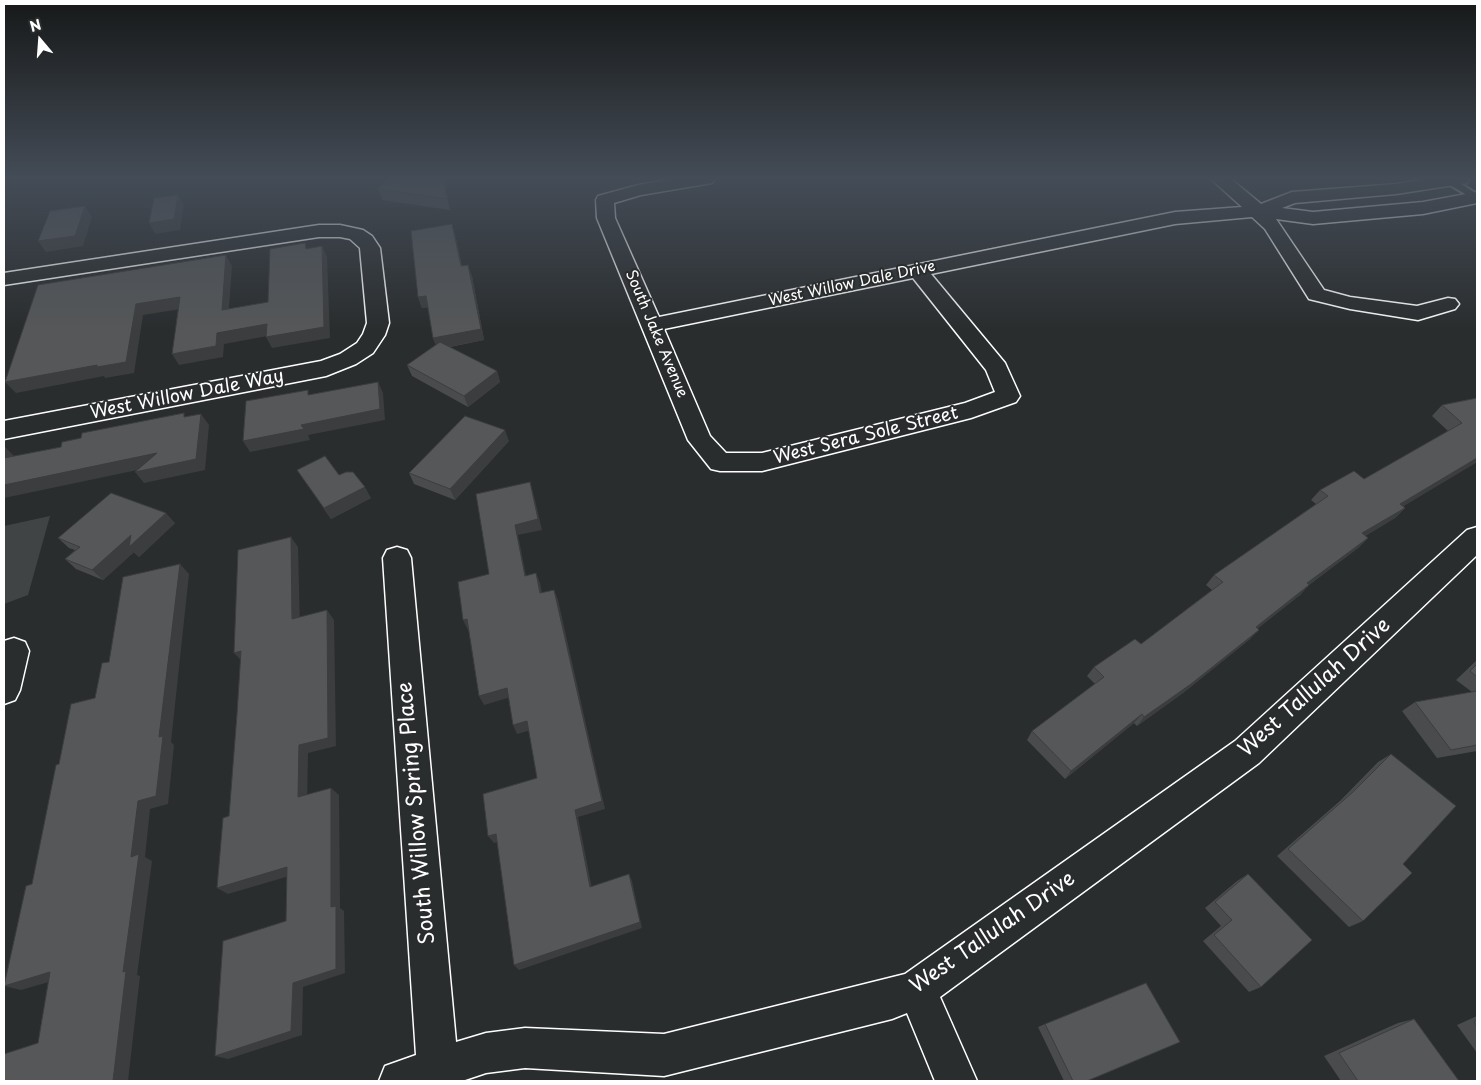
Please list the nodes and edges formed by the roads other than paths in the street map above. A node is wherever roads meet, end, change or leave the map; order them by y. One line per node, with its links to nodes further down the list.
1 (611, 230): 7 (street, South Jake Avenue)
2 (1118, 230): 4 (street, West Willow Dale Drive)
3 (1273, 230): 6 (street)
4 (917, 270): 7 (street, West Willow Dale Drive); 9 (street, West Sera Sole Street)
5 (4, 279): 8 (street, West Willow Dale Way)
6 (1448, 304)
7 (652, 325): 9 (street, South Jake Avenue)
8 (4, 430)
9 (720, 462)
10 (1477, 538): 14 (street, West Tallulah Drive)
11 (397, 558): 15 (street, South Willow Spring Place)
12 (14, 651): 13 (street)
13 (4, 690)
14 (917, 990): 15 (street, West Tallulah Drive); 17 (street)
15 (438, 1068): 16 (street, West Tallulah Drive)
16 (400, 1081)
17 (956, 1081)

